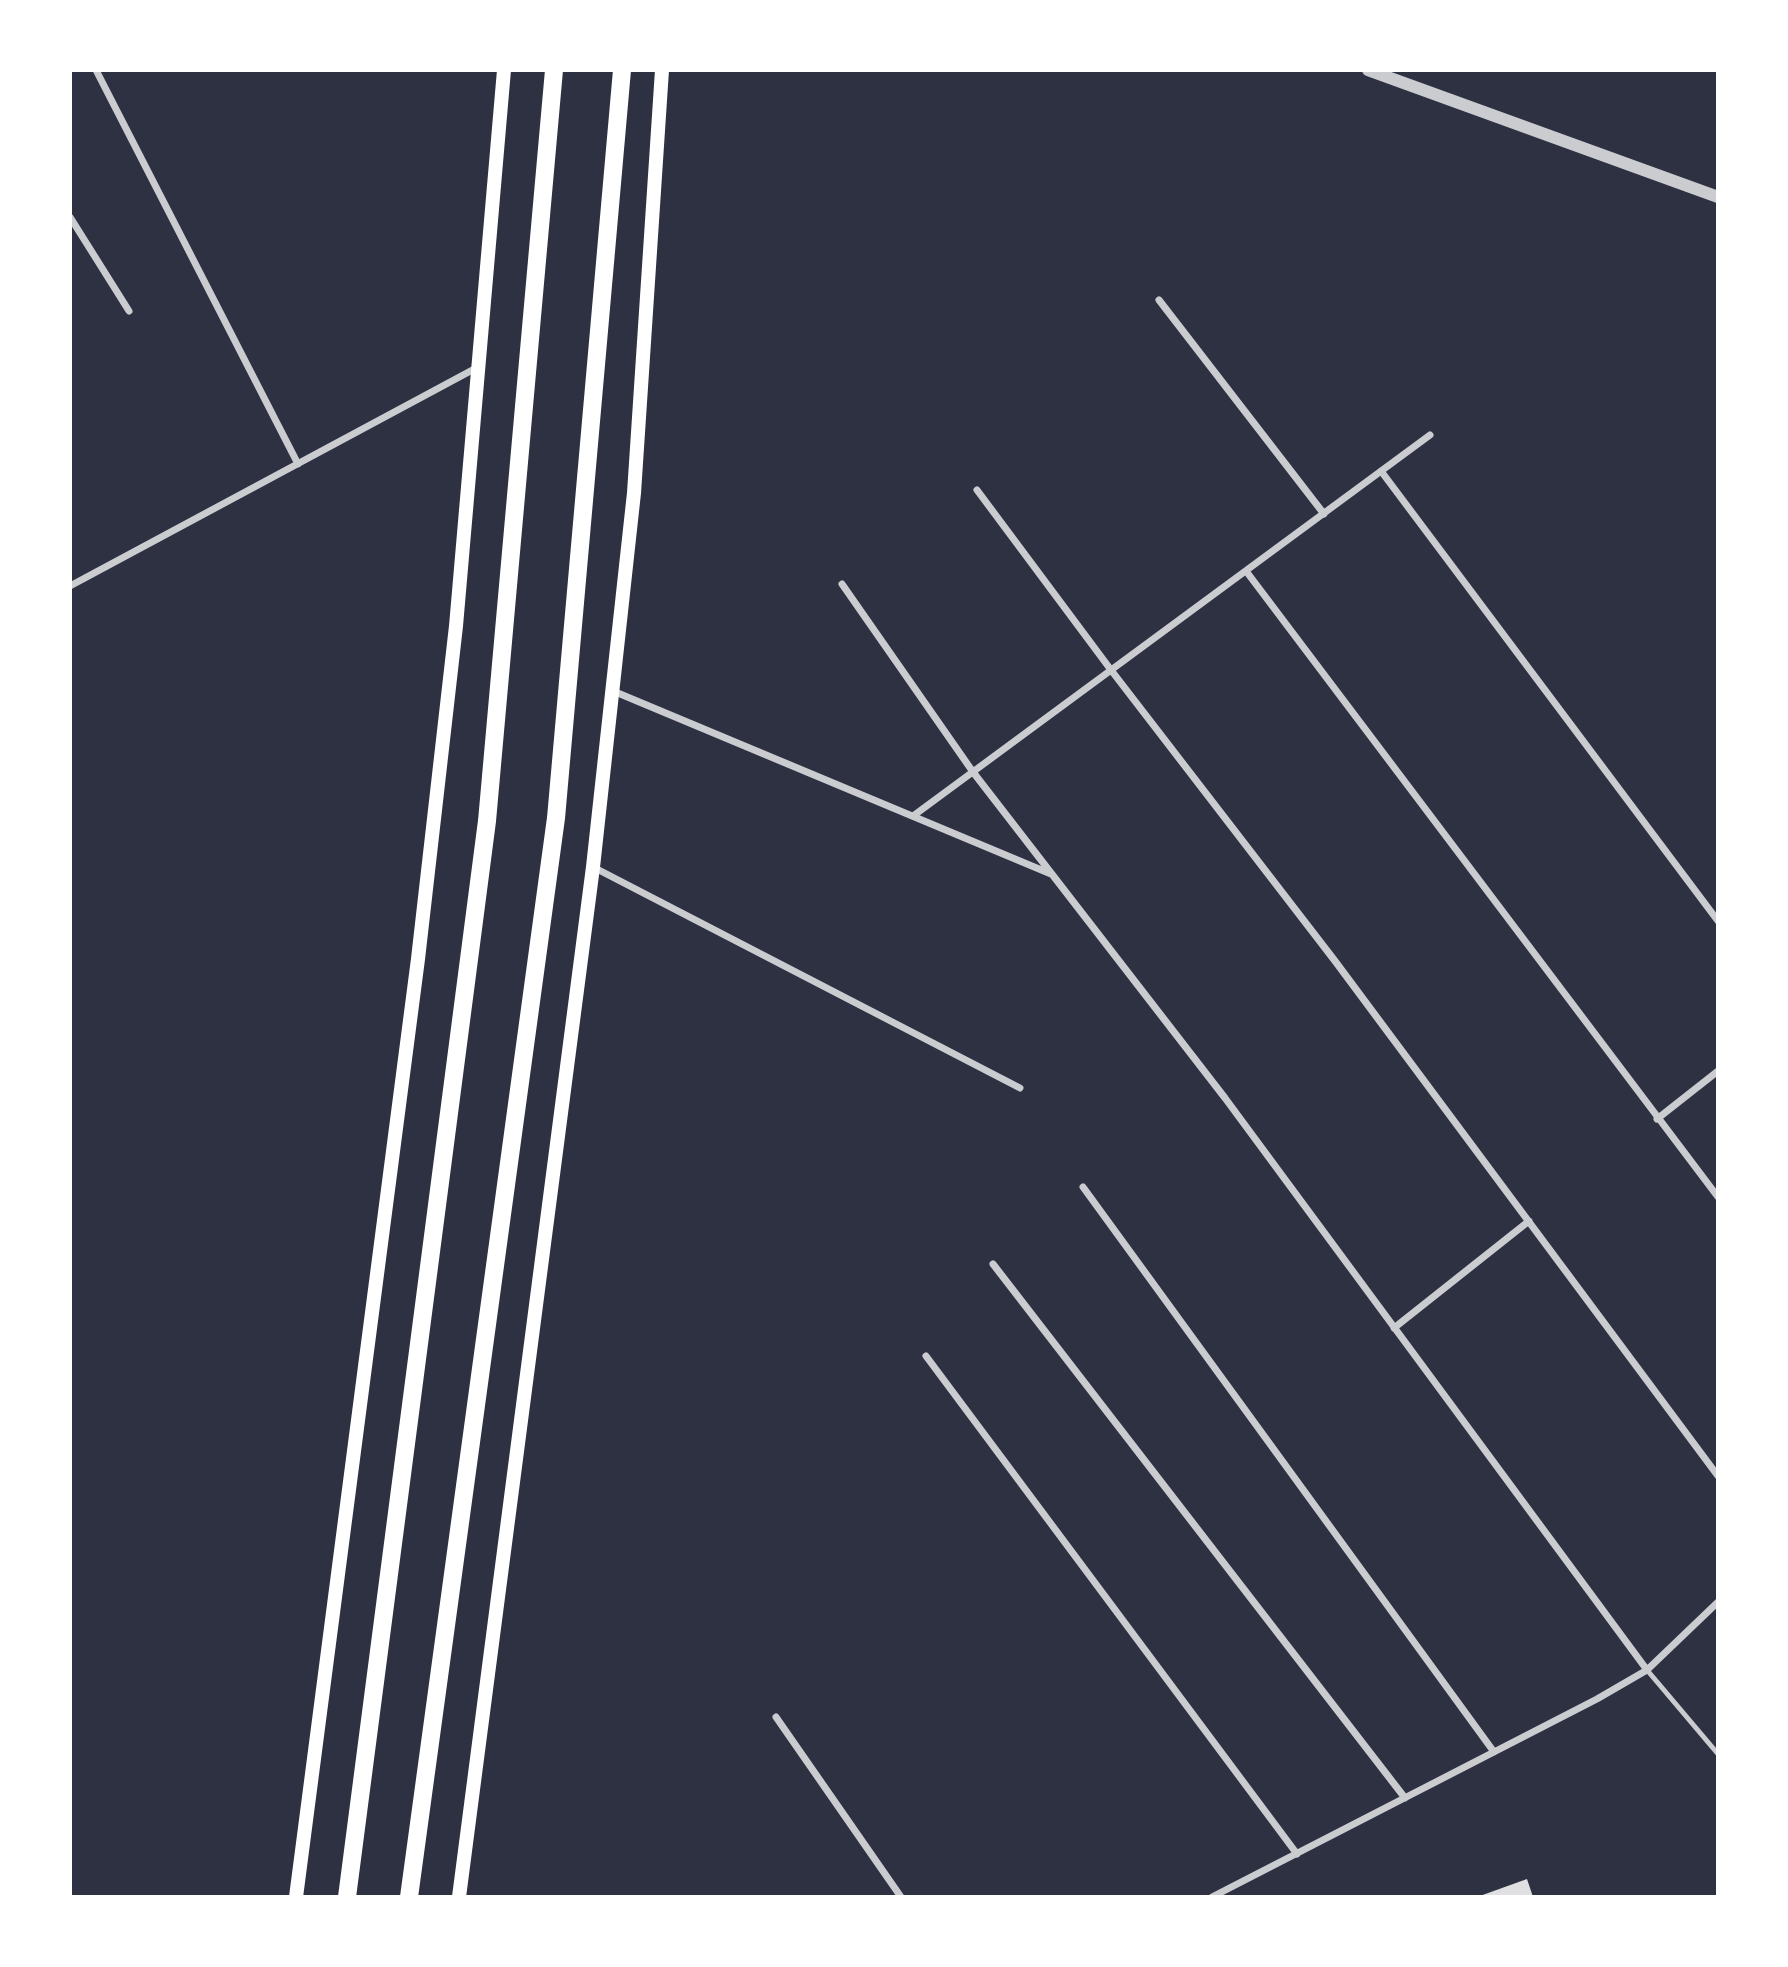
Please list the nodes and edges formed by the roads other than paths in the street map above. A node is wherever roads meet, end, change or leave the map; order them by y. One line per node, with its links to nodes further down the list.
1 (505, 70): 11 (main road)
2 (554, 70): 45 (main road)
3 (622, 70): 46 (main road)
4 (662, 70): 21 (main road)
5 (1368, 70): 7 (street)
6 (97, 72): 13 (street)
7 (1718, 197)
8 (70, 217): 10 (street)
9 (1159, 300): 16 (street)
10 (129, 311)
11 (479, 366): 13 (street); 44 (main road)
12 (1430, 435): 14 (street)
13 (298, 464): 19 (street)
14 (1381, 471): 16 (street); 26 (street)
15 (977, 490): 20 (street)
16 (1324, 514): 17 (street)
17 (1246, 571): 20 (street); 29 (street)
18 (842, 584): 22 (street)
19 (70, 586)
20 (1111, 670): 22 (street); 32 (street)
21 (612, 691): 23 (street); 24 (main road)
22 (973, 772): 23 (street); 25 (street)
23 (913, 816): 25 (street)
24 (593, 867): 28 (street); 47 (main road)
25 (1053, 874): 34 (street)
26 (1718, 920)
27 (1718, 1071): 29 (street)
28 (1020, 1088)
29 (1657, 1119): 31 (street)
30 (1083, 1187): 40 (street)
31 (1718, 1198)
32 (1528, 1221): 34 (street); 36 (street)
33 (993, 1264): 42 (street)
34 (1394, 1328): 38 (street)
35 (926, 1356): 43 (street)
36 (1718, 1476)
37 (1718, 1602): 38 (street)
38 (1647, 1670): 40 (street); 41 (lane)
39 (776, 1717): 48 (street)
40 (1494, 1752): 42 (street)
41 (1718, 1754)
42 (1405, 1798): 43 (street)
43 (1297, 1854): 49 (street)
44 (296, 1897)
45 (347, 1897)
46 (409, 1897)
47 (459, 1897)
48 (901, 1897)
49 (1212, 1897)

